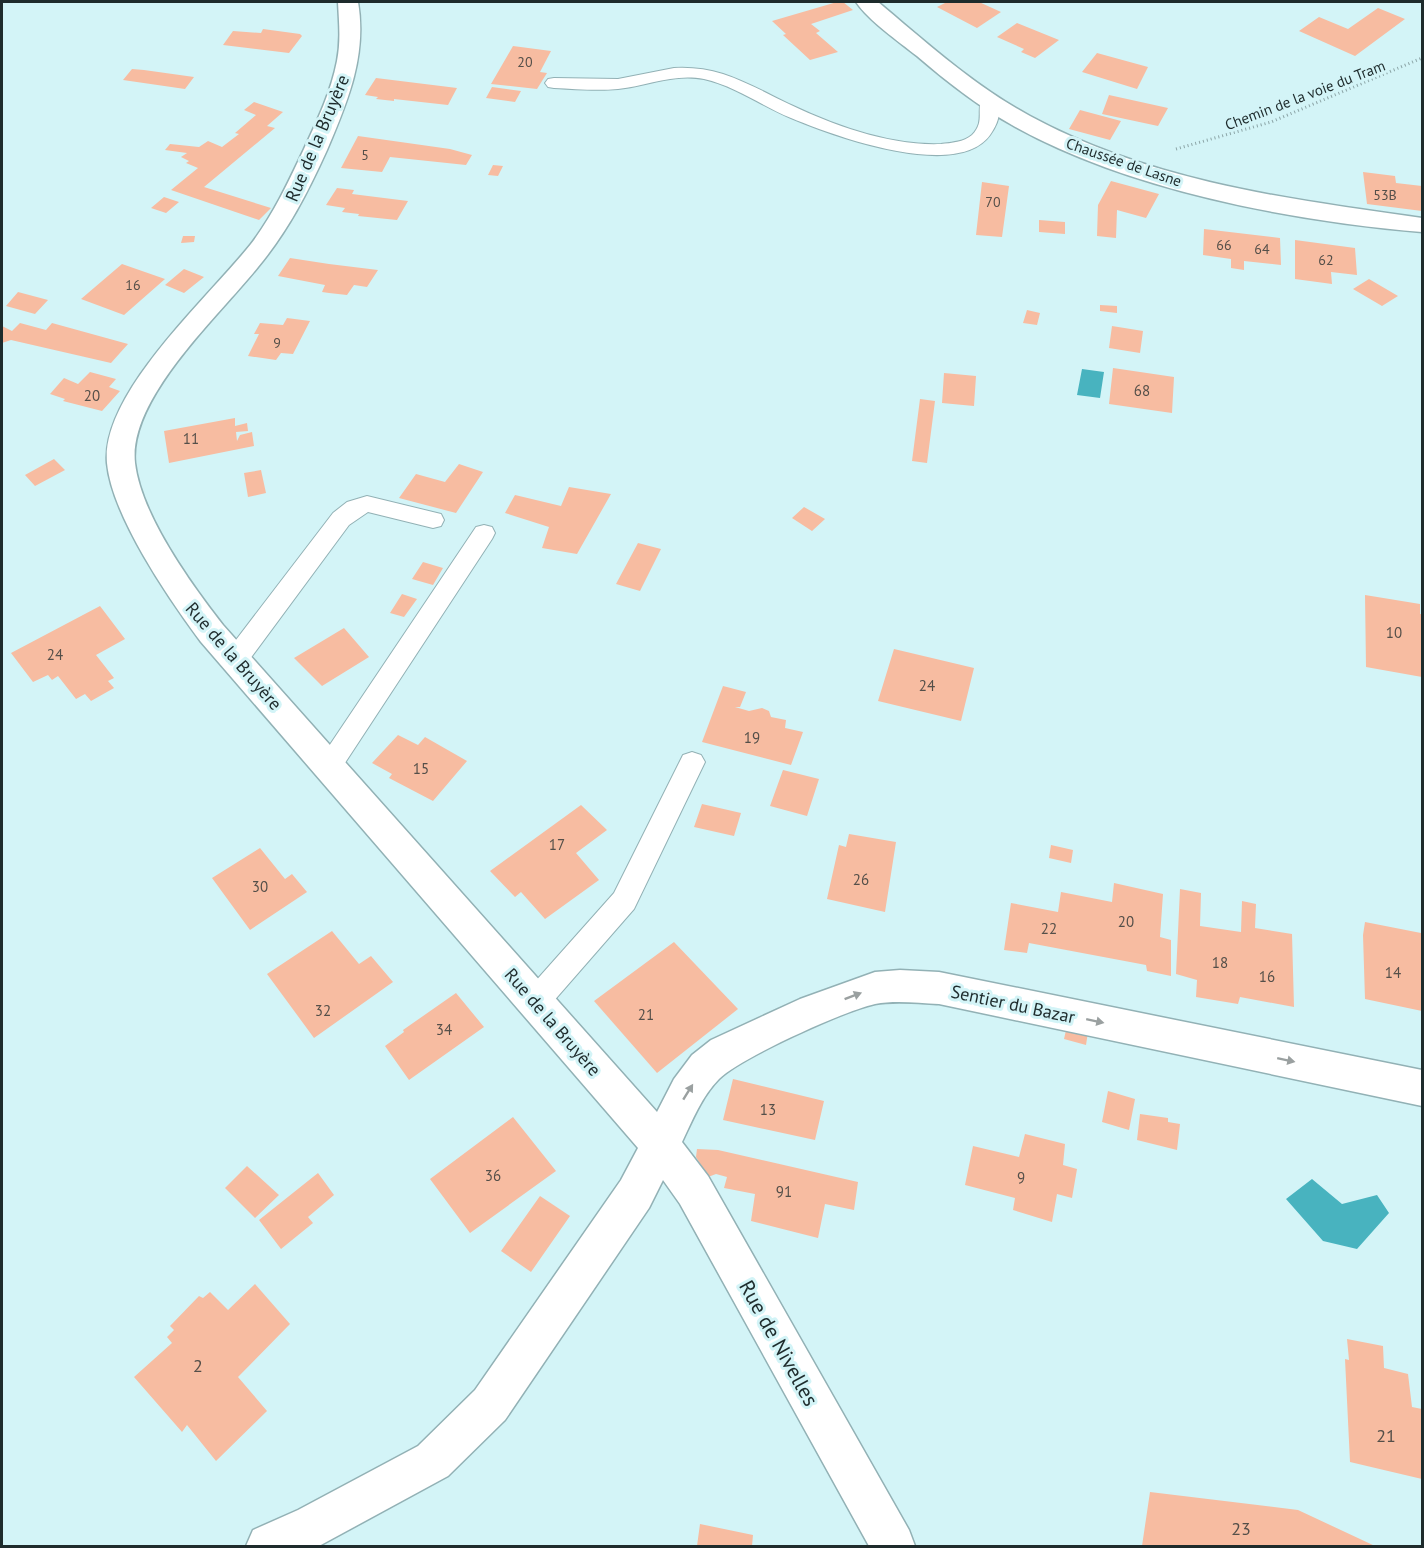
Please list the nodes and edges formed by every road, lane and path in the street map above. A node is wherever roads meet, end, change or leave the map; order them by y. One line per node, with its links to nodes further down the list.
1 (348, 2): 10 (street, Rue de la Bruyère)
2 (866, 2): 5 (street, Chaussée de Lasne)
3 (1422, 58): 6 (path, Chemin de la voie du Tram)
4 (554, 83): 5 (lane)
5 (989, 101): 6 (street, Chaussée de Lasne)
6 (1124, 165): 7 (street, Chaussée de Lasne)
7 (1422, 225)
8 (433, 520): 10 (lane)
9 (484, 533): 12 (lane)
10 (235, 660): 12 (street, Rue de la Bruyère)
11 (692, 762): 13 (lane)
12 (330, 765): 13 (street, Rue de la Bruyère)
13 (535, 1002): 15 (street, Rue de la Bruyère)
14 (1422, 1088): 15 (street, Sentier du Bazar, one-way to 14)
15 (660, 1143): 16 (street, Sentier du Bazar); 17 (street, Rue de Nivelles)
16 (269, 1546)
17 (893, 1546)

